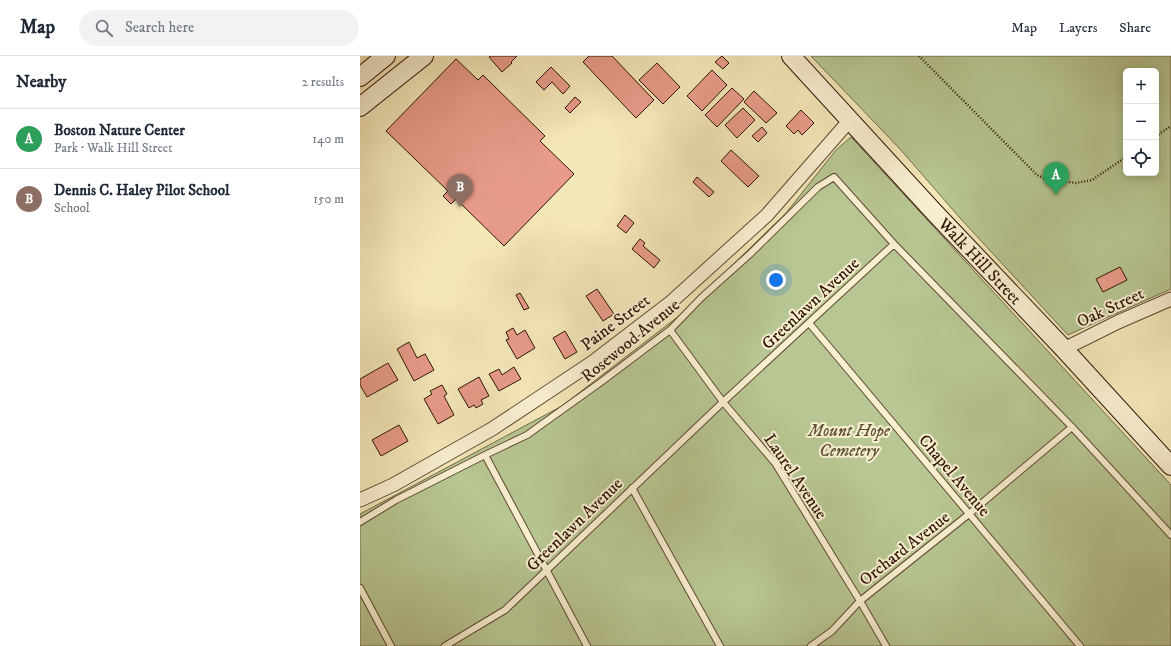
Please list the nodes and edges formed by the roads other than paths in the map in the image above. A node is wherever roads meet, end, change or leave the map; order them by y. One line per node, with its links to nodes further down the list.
1 (386, 56): 4 (main road)
2 (424, 56): 5 (main road)
3 (791, 56): 6 (main road, Walk Hill Street)
4 (360, 77)
5 (360, 107)
6 (850, 120): 11 (main road, Walk Hill Street); 17 (street, Paine Street)
7 (894, 244): 9 (lane, Greenlawn Avenue); 10 (lane, Rosewood Avenue); 13 (lane)
8 (1171, 299): 11 (street, Oak Street)
9 (808, 323): 12 (lane, Greenlawn Avenue); 18 (lane, Chapel Avenue)
10 (670, 330): 12 (lane, Laurel Avenue); 14 (lane, Rosewood Avenue)
11 (1064, 349): 15 (main road, Walk Hill Street)
12 (723, 402): 16 (lane, Greenlawn Avenue); 23 (lane, Laurel Avenue)
13 (1072, 427): 18 (lane, Orchard Avenue); 20 (lane)
14 (485, 455): 19 (lane, Rosewood Avenue); 21 (lane)
15 (1171, 466)
16 (632, 488): 21 (lane, Greenlawn Avenue); 27 (lane)
17 (360, 500)
18 (969, 514): 23 (lane, Orchard Avenue); 30 (lane, Chapel Avenue)
19 (360, 522)
20 (1171, 535)
21 (547, 570): 25 (lane, Greenlawn Avenue); 26 (lane)
22 (360, 588): 24 (lane)
23 (860, 601): 28 (lane, Orchard Avenue); 29 (lane, Laurel Avenue)
24 (391, 646)
25 (445, 646)
26 (587, 646)
27 (720, 646)
28 (811, 646)
29 (886, 646)
30 (1080, 646)

